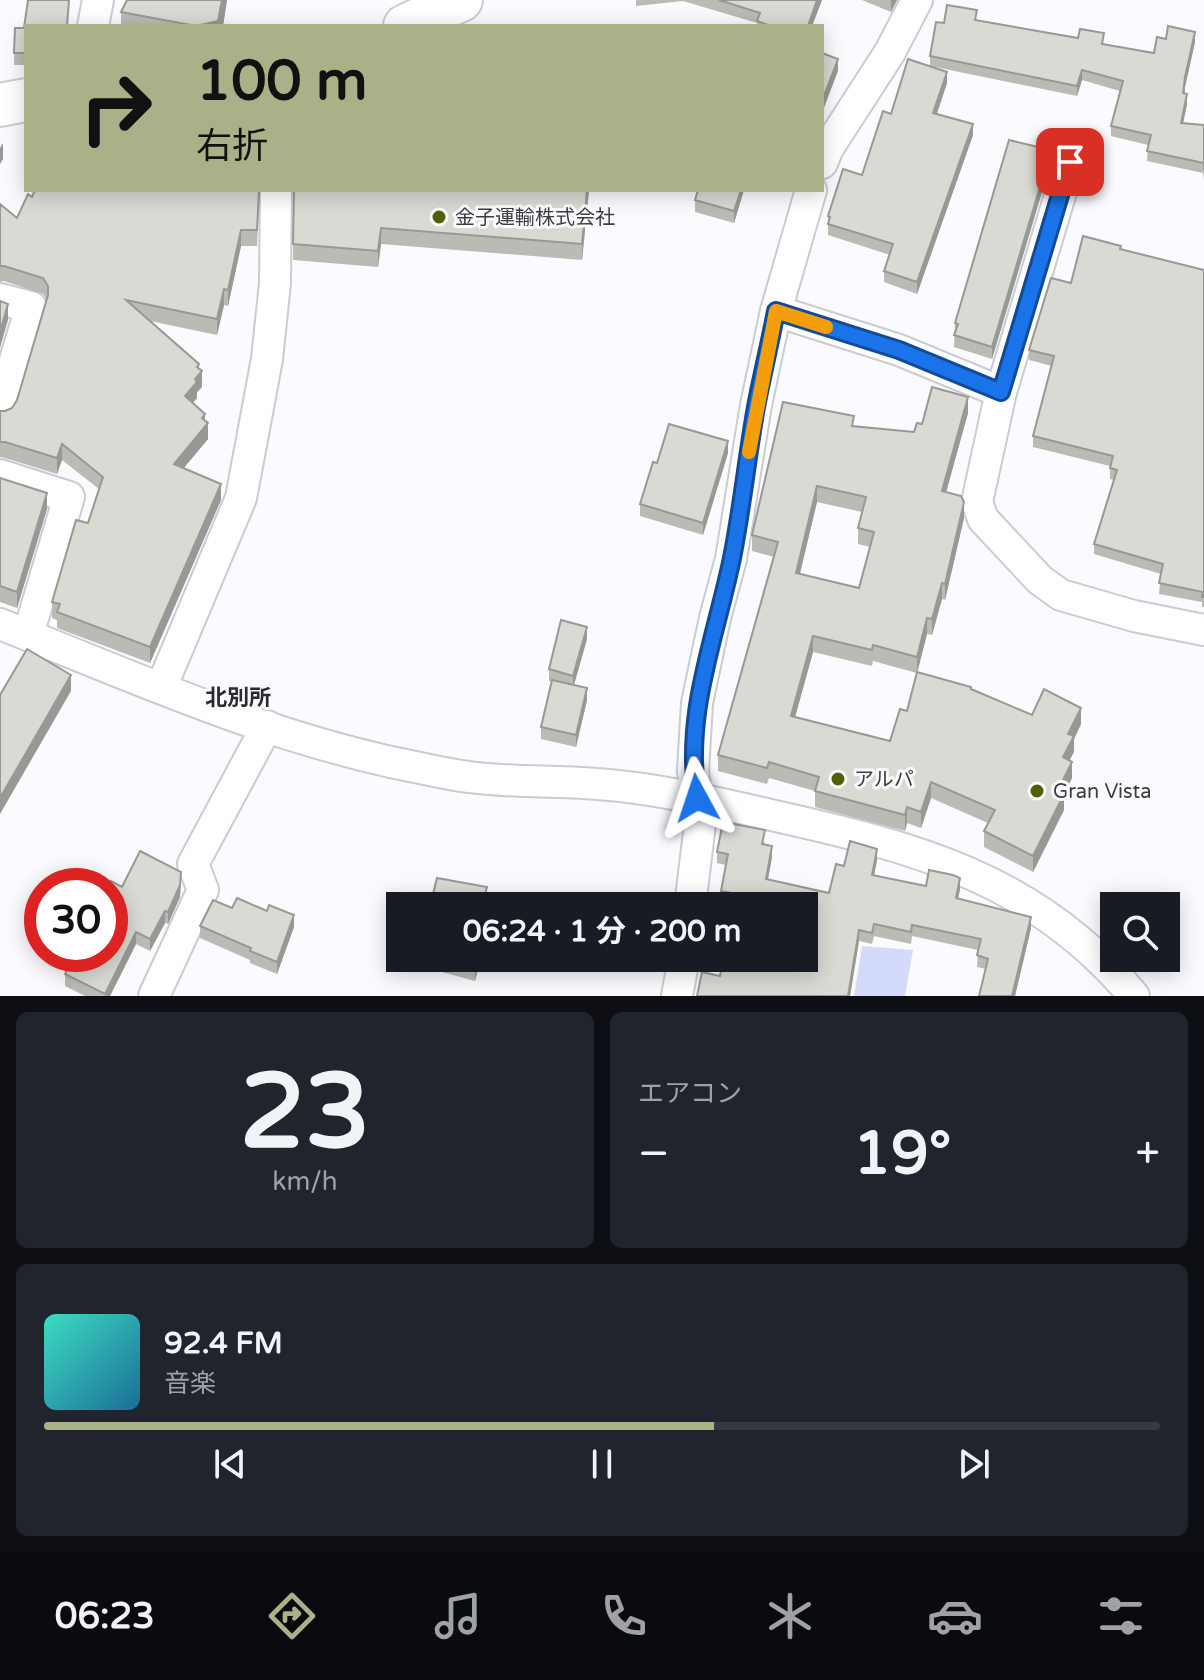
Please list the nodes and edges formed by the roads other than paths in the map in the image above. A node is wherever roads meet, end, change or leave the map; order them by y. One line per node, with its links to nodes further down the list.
1 (98, 0): 4 (street)
2 (461, 0): 5 (street)
3 (917, 0): 8 (street)
4 (93, 24)
5 (409, 24)
6 (24, 100): 7 (street)
7 (0, 105)
8 (824, 158)
9 (1070, 162): 14 (street)
10 (276, 192): 20 (street)
11 (810, 192): 13 (street)
12 (0, 299): 15 (street)
13 (776, 311): 14 (street); 22 (street)
14 (1001, 392): 18 (street)
15 (0, 410)
16 (0, 475): 19 (street)
17 (0, 624): 19 (street)
18 (1204, 630)
19 (28, 635): 20 (street)
20 (161, 688): 21 (street)
21 (267, 726): 22 (street); 25 (street)
22 (697, 798): 23 (street); 27 (street)
23 (692, 892)
24 (681, 972): 26 (street)
25 (154, 996)
26 (677, 996)
27 (1134, 996)

